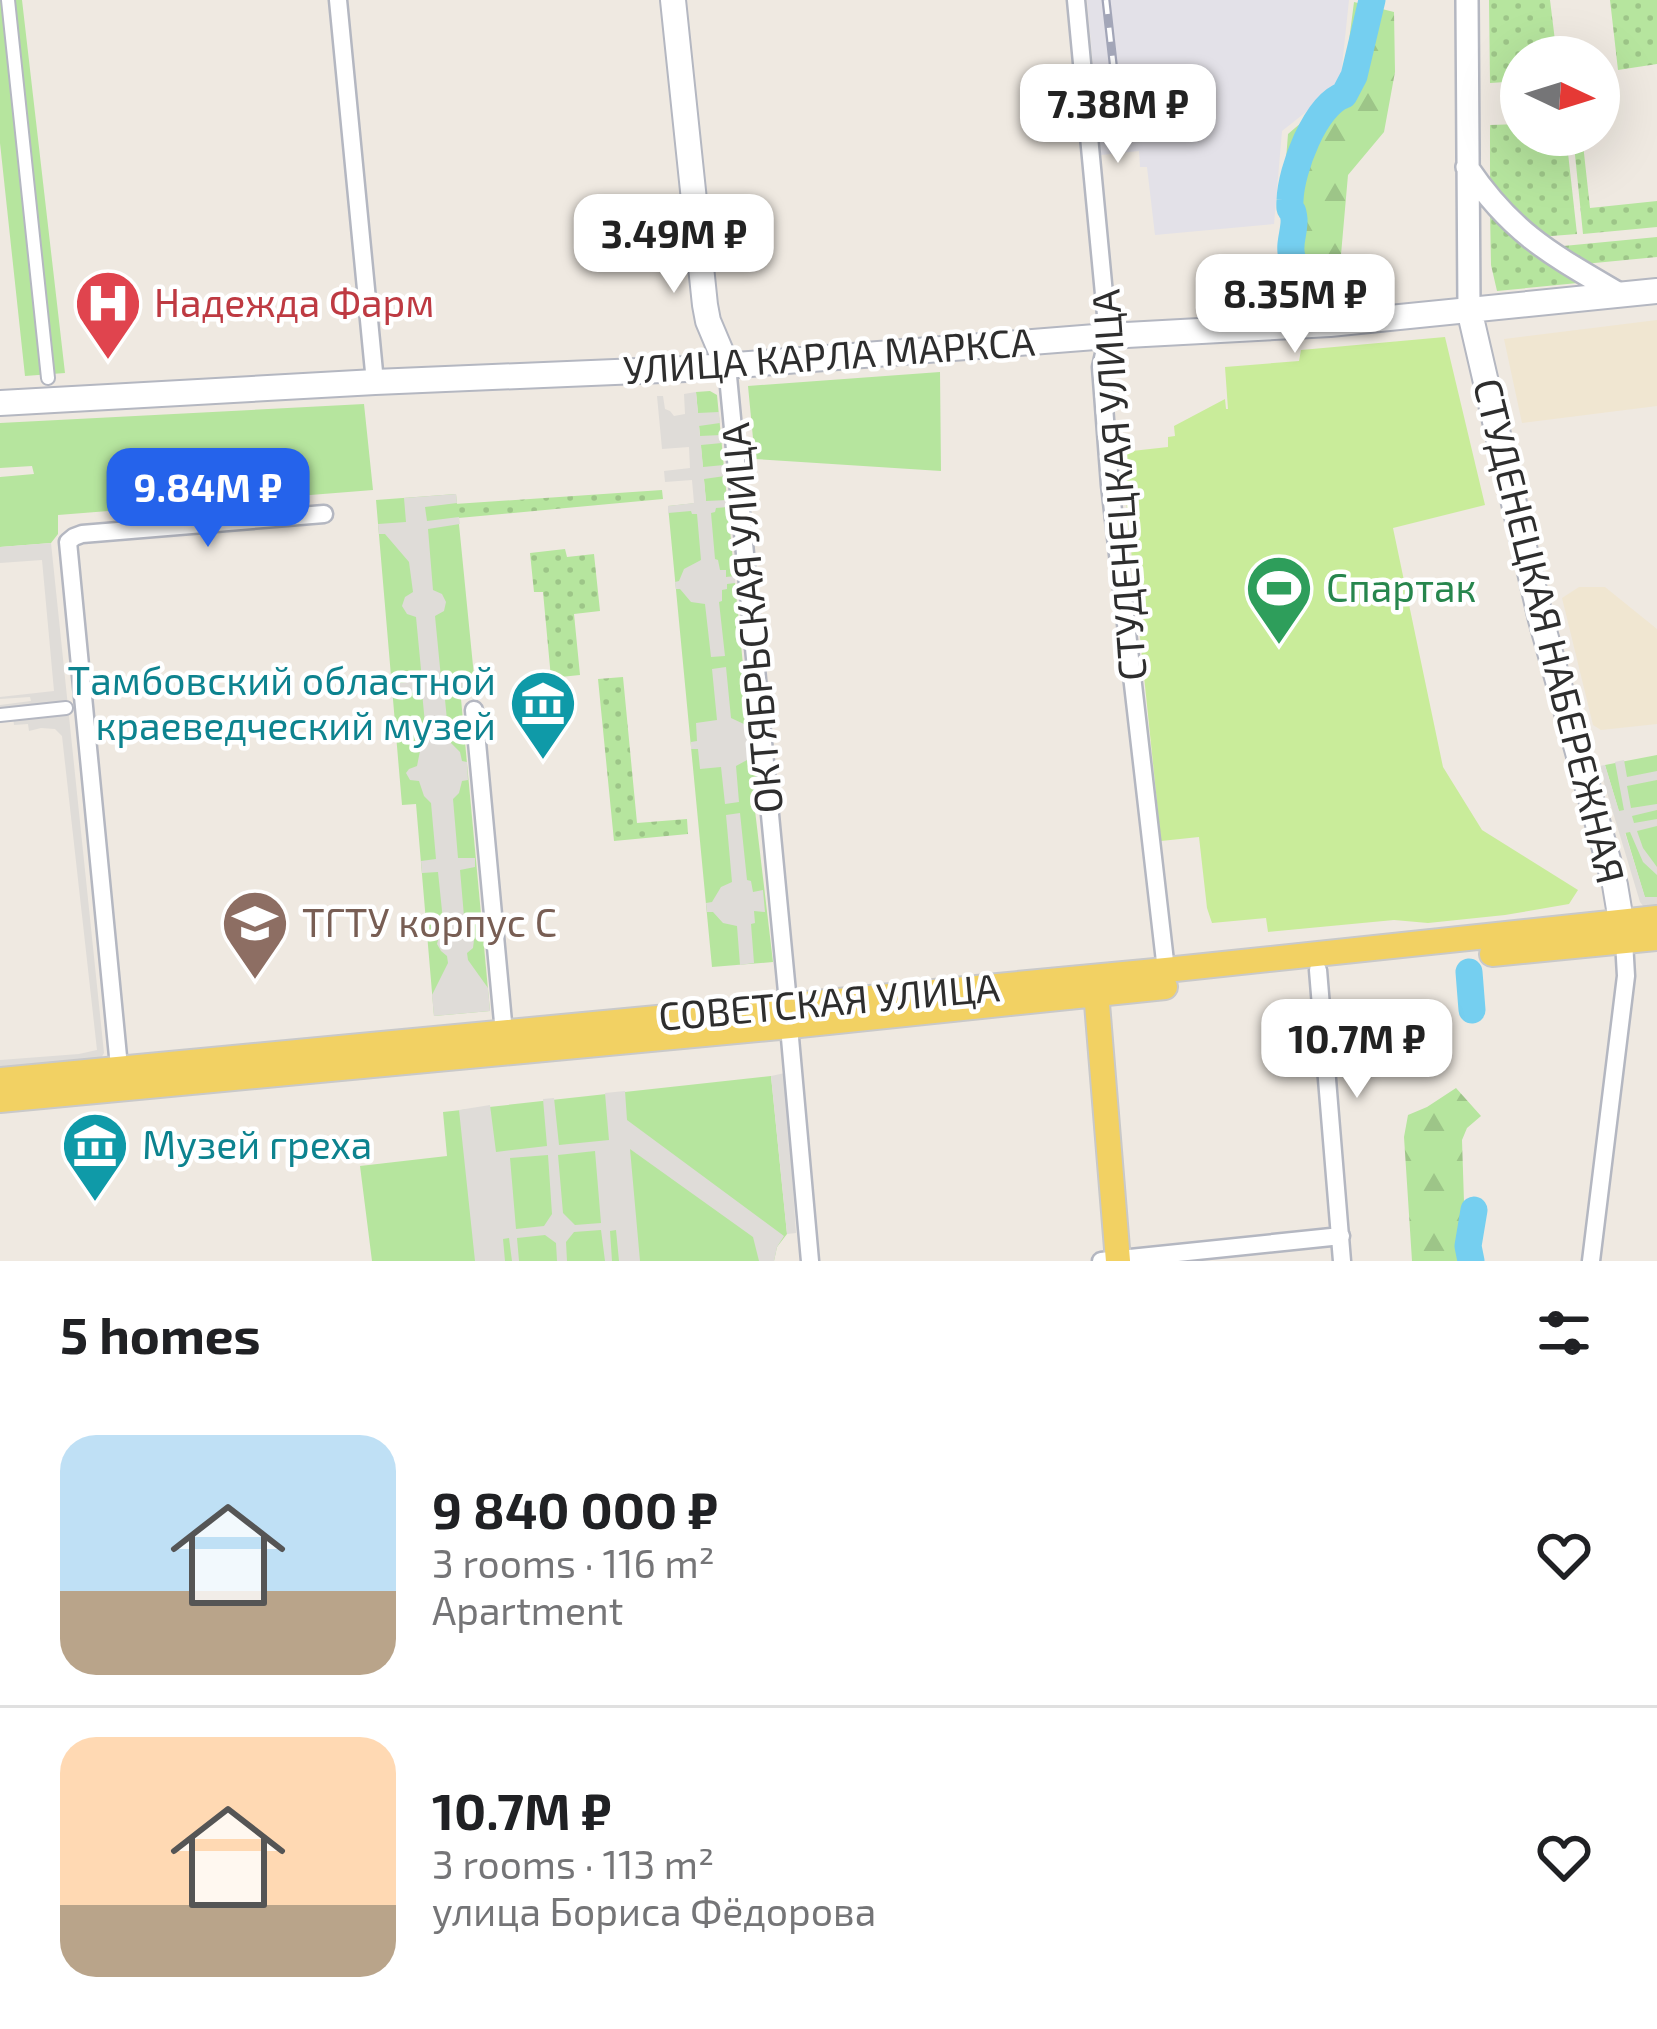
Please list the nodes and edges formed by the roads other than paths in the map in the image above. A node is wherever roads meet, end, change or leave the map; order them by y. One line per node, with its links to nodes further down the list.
1 (8, 0): 12 (street)
2 (338, 0): 13 (street)
3 (673, 0): 11 (main road, ОКТЯБРЬСКАЯ УЛИЦА)
4 (1076, 0): 10 (street, СТУДЕНЕЦКАЯ УЛИЦА)
5 (1467, 0): 6 (street, СТУДЕНЕЦКАЯ НАБЕРЕЖНАЯ)
6 (1467, 166): 8 (street); 9 (street, СТУДЕНЕЦКАЯ НАБЕРЕЖНАЯ)
7 (1657, 291): 8 (main road, УЛИЦА КАРЛА МАРКСА)
8 (1621, 295): 9 (main road, УЛИЦА КАРЛА МАРКСА)
9 (1469, 309): 10 (main road, УЛИЦА КАРЛА МАРКСА); 20 (main road, СТУДЕНЕЦКАЯ НАБЕРЕЖНАЯ)
10 (1108, 336): 11 (main road, УЛИЦА КАРЛА МАРКСА); 23 (street, СТУДЕНЕЦКАЯ УЛИЦА)
11 (727, 366): 13 (main road, УЛИЦА КАРЛА МАРКСА); 26 (street, ОКТЯБРЬСКАЯ УЛИЦА)
12 (48, 379)
13 (375, 382): 14 (main road, УЛИЦА КАРЛА МАРКСА)
14 (0, 403)
15 (324, 514): 29 (street)
16 (66, 708): 18 (street)
17 (474, 710): 27 (street)
18 (0, 715)
19 (1657, 918): 20 (main road, СОВЕТСКАЯ УЛИЦА)
20 (1623, 931): 21 (main road, СОВЕТСКАЯ УЛИЦА); 22 (main road, СОВЕТСКАЯ УЛИЦА); 36 (street, СТУДЕНЕЦКАЯ НАБЕРЕЖНАЯ)
21 (1657, 938)
22 (1431, 952): 23 (main road, СОВЕТСКАЯ УЛИЦА); 24 (main road, СОВЕТСКАЯ УЛИЦА)
23 (1166, 970): 25 (main road, СОВЕТСКАЯ УЛИЦА)
24 (1318, 970): 25 (main road, СОВЕТСКАЯ УЛИЦА); 31 (street)
25 (1096, 986): 26 (main road, СОВЕТСКАЯ УЛИЦА); 32 (main road)
26 (789, 1023): 27 (main road, СОВЕТСКАЯ УЛИЦА); 29 (main road, СОВЕТСКАЯ УЛИЦА); 33 (street, ОКТЯБРЬСКАЯ УЛИЦА)
27 (503, 1033): 29 (main road, СОВЕТСКАЯ УЛИЦА)
28 (0, 1080): 29 (main road, СОВЕТСКАЯ УЛИЦА)
29 (129, 1082): 30 (main road, СОВЕТСКАЯ УЛИЦА)
30 (0, 1100)
31 (1341, 1236): 32 (street); 35 (street)
32 (1118, 1260): 34 (street)
33 (810, 1261)
34 (1101, 1261)
35 (1342, 1261)
36 (1592, 1261)

